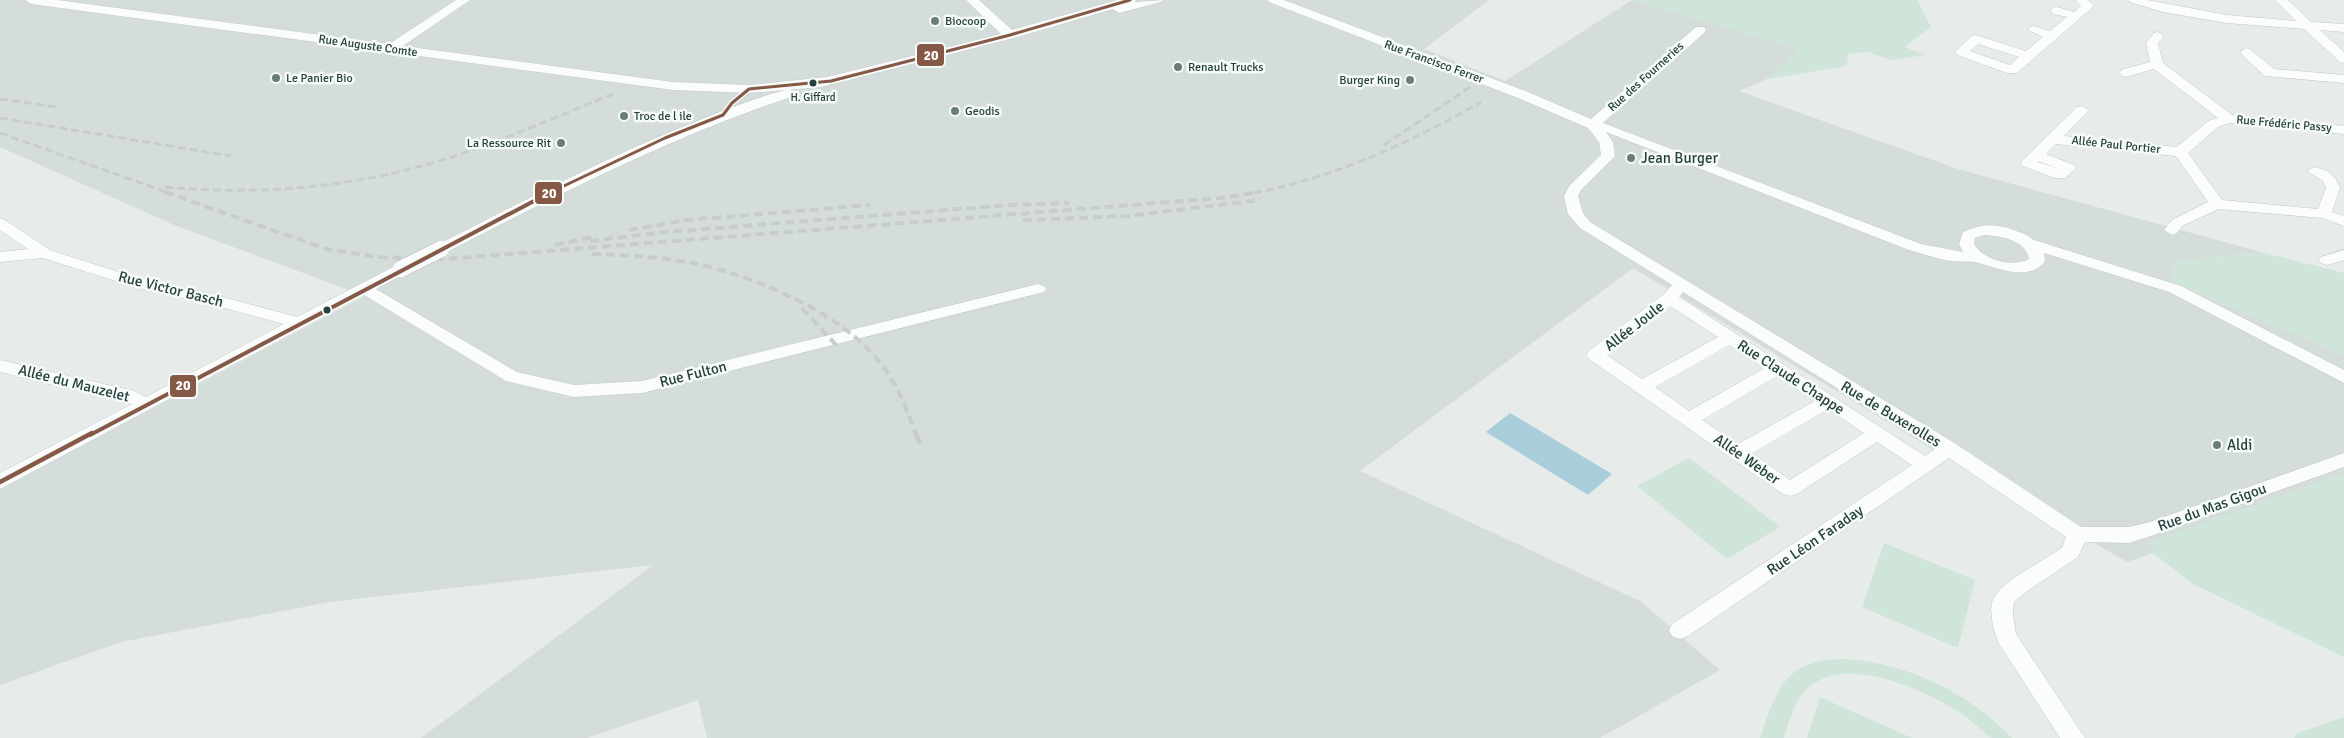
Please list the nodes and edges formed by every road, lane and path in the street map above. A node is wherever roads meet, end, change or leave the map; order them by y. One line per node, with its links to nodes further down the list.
1 (31, 0): 22 (street, Rue Auguste Comte)
2 (464, 0): 22 (street)
3 (972, 0): 19 (street)
4 (1130, 0): 14 (street)
5 (1157, 0): 14 (street)
6 (1273, 0): 13 (street, Rue Francisco Ferrer)
7 (1285, 0): 13 (street)
8 (2081, 0): 12 (street)
9 (2134, 0): 15 (street)
10 (2281, 0): 15 (street)
11 (2057, 11): 12 (street)
12 (2076, 16): 20 (street)
13 (1334, 24): 35 (street, Rue Francisco Ferrer)
14 (1042, 26): 19 (street)
15 (2307, 26): 16 (street); 25 (street)
16 (2344, 28)
17 (1700, 30): 35 (street, Rue des Fourneries)
18 (2034, 30): 20 (street)
19 (1010, 35): 29 (street)
20 (2052, 36): 24 (street)
21 (2158, 36): 26 (street)
22 (390, 49): 30 (street, Rue Auguste Comte)
23 (2246, 52): 28 (street)
24 (2028, 56)
25 (2344, 60)
26 (2157, 65): 27 (street); 34 (street)
27 (2126, 73)
28 (2344, 79)
29 (831, 81): 31 (street, Rue Auguste Comte); 32 (street)
30 (706, 88): 31 (street, Rue Auguste Comte); 32 (street)
31 (753, 88): 32 (street)
32 (729, 110): 57 (street, bridge)
33 (2082, 110): 37 (street, Allée Paul Portier)
34 (2228, 119): 36 (street, Rue Frédéric Passy); 38 (street, Rue Frédéric Passy)
35 (1593, 125): 48 (street, Rue Francisco Ferrer); 58 (street, Rue de Buxerolles)
36 (2344, 130)
37 (2053, 138): 38 (street, Allée Paul Portier); 39 (street, Allée Paul Portier)
38 (2180, 152): 41 (street)
39 (2036, 155)
40 (2314, 171): 42 (street)
41 (2217, 204): 42 (street); 45 (street)
42 (2324, 214): 43 (street)
43 (2344, 221)
44 (0, 222): 49 (street, Rue Victor Basch)
45 (2172, 230)
46 (1966, 243): 47 (street); 48 (street); 52 (street)
47 (2026, 243): 54 (street); 55 (street)
48 (1916, 247): 52 (street)
49 (44, 253): 51 (street, Rue Victor Basch); 59 (street, Rue Victor Basch)
50 (2344, 255): 53 (street)
51 (0, 257)
52 (1979, 258): 54 (street)
53 (2327, 260)
54 (2037, 261): 55 (street)
55 (2091, 264): 63 (street)
56 (1038, 288): 57 (street, Rue Fulton)
57 (365, 289): 59 (street)
58 (1675, 291): 60 (street, Rue Claude Chappe); 64 (street, Allée Joule); 69 (street, Rue de Buxerolles)
59 (298, 324): 66 (street)
60 (1730, 338): 62 (street, Rue Claude Chappe); 64 (street)
61 (0, 366): 66 (street, Allée du Mauzelet)
62 (1778, 368): 65 (street, Rue Claude Chappe); 67 (street)
63 (2341, 377)
64 (1642, 387): 67 (street, Allée Weber)
65 (1828, 401): 68 (street, Rue Claude Chappe); 70 (street)
66 (146, 405): 73 (street)
67 (1689, 418): 70 (street, Allée Weber)
68 (1878, 433): 70 (street, Allée Weber); 72 (street, Rue Claude Chappe)
69 (1949, 449): 72 (street, Rue Léon Faraday); 74 (street, Rue de Buxerolles)
70 (1738, 453)
71 (2344, 460): 74 (street, Rue du Mas Gigou)
72 (1926, 465): 75 (street, Rue Léon Faraday)
73 (0, 482)
74 (2077, 534): 76 (street)
75 (1680, 630)
76 (2073, 738)

